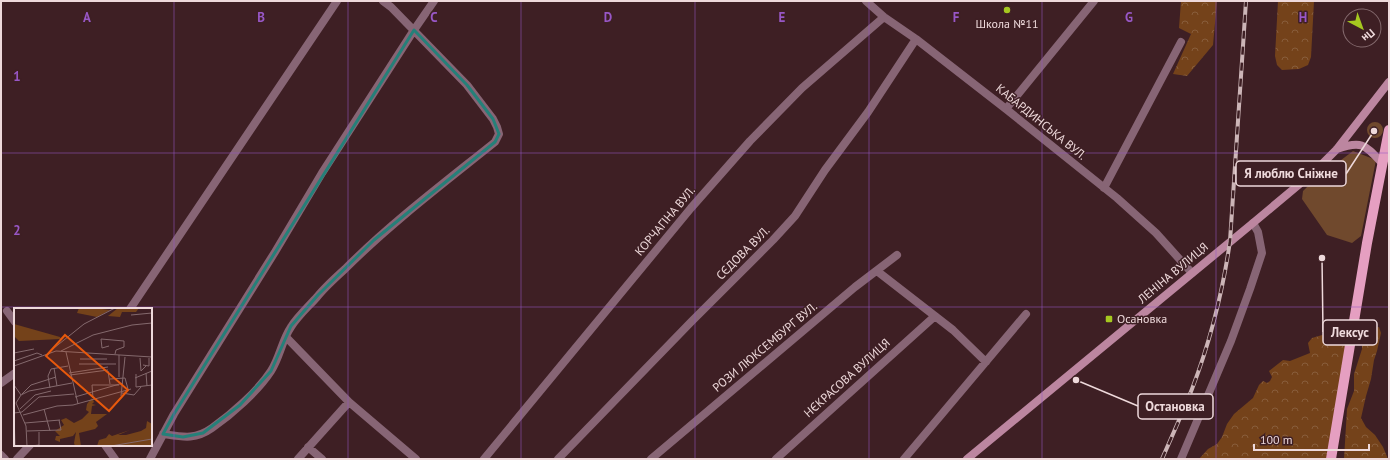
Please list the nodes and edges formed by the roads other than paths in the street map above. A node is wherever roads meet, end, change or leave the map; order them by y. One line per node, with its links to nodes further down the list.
1 (337, 1): 20 (street)
2 (383, 1): 7 (street)
3 (434, 1): 7 (street)
4 (866, 1): 6 (street, КАБАРДИНСЬКА ВУЛ.)
5 (1094, 1): 11 (street)
6 (884, 17): 8 (street, КАБАРДИНСЬКА ВУЛ.); 42 (street, КОРЧАГІНА ВУЛ.)
7 (414, 30): 25 (street); 30 (street)
8 (916, 39): 11 (street, КАБАРДИНСЬКА ВУЛ.); 43 (street, СЄДОВА ВУЛ.)
9 (1181, 42): 15 (street)
10 (1389, 82): 13 (main road, ЛЕНІНА ВУЛИЦЯ)
11 (1006, 109): 15 (street, КАБАРДИНСЬКА ВУЛ.)
12 (1389, 130): 14 (main road)
13 (1337, 149): 14 (main road); 16 (main road, ЛЕНІНА ВУЛИЦЯ)
14 (1382, 163): 49 (main road)
15 (1104, 188): 19 (street, КАБАРДИНСЬКА ВУЛ.)
16 (1253, 223): 19 (main road, ЛЕНІНА ВУЛИЦЯ); 48 (street)
17 (896, 255): 18 (street, РОЗИ ЛЮКСЕМБУРГ ВУЛ.)
18 (877, 271): 23 (street); 44 (street, РОЗИ ЛЮКСЕМБУРГ ВУЛ.)
19 (1192, 274): 47 (main road, ЛЕНІНА ВУЛИЦЯ)
20 (131, 308)
21 (7, 311): 24 (street)
22 (1026, 314): 26 (street)
23 (935, 316): 26 (street); 45 (street, НЄКРАСОВА ВУЛИЦЯ)
24 (14, 321)
25 (286, 337): 29 (street); 30 (street)
26 (986, 362): 46 (street)
27 (14, 374): 28 (street)
28 (1, 383)
29 (349, 402): 33 (street); 41 (street)
30 (163, 434): 38 (street)
31 (29, 446): 36 (street)
32 (106, 446): 37 (street)
33 (308, 447): 39 (street); 40 (street)
34 (1, 455): 35 (street)
35 (5, 459)
36 (17, 459)
37 (114, 459)
38 (150, 459)
39 (298, 459)
40 (322, 459)
41 (416, 459)
42 (484, 459)
43 (558, 459)
44 (651, 459)
45 (776, 459)
46 (904, 459)
47 (967, 459)
48 (1181, 459)
49 (1331, 459)

